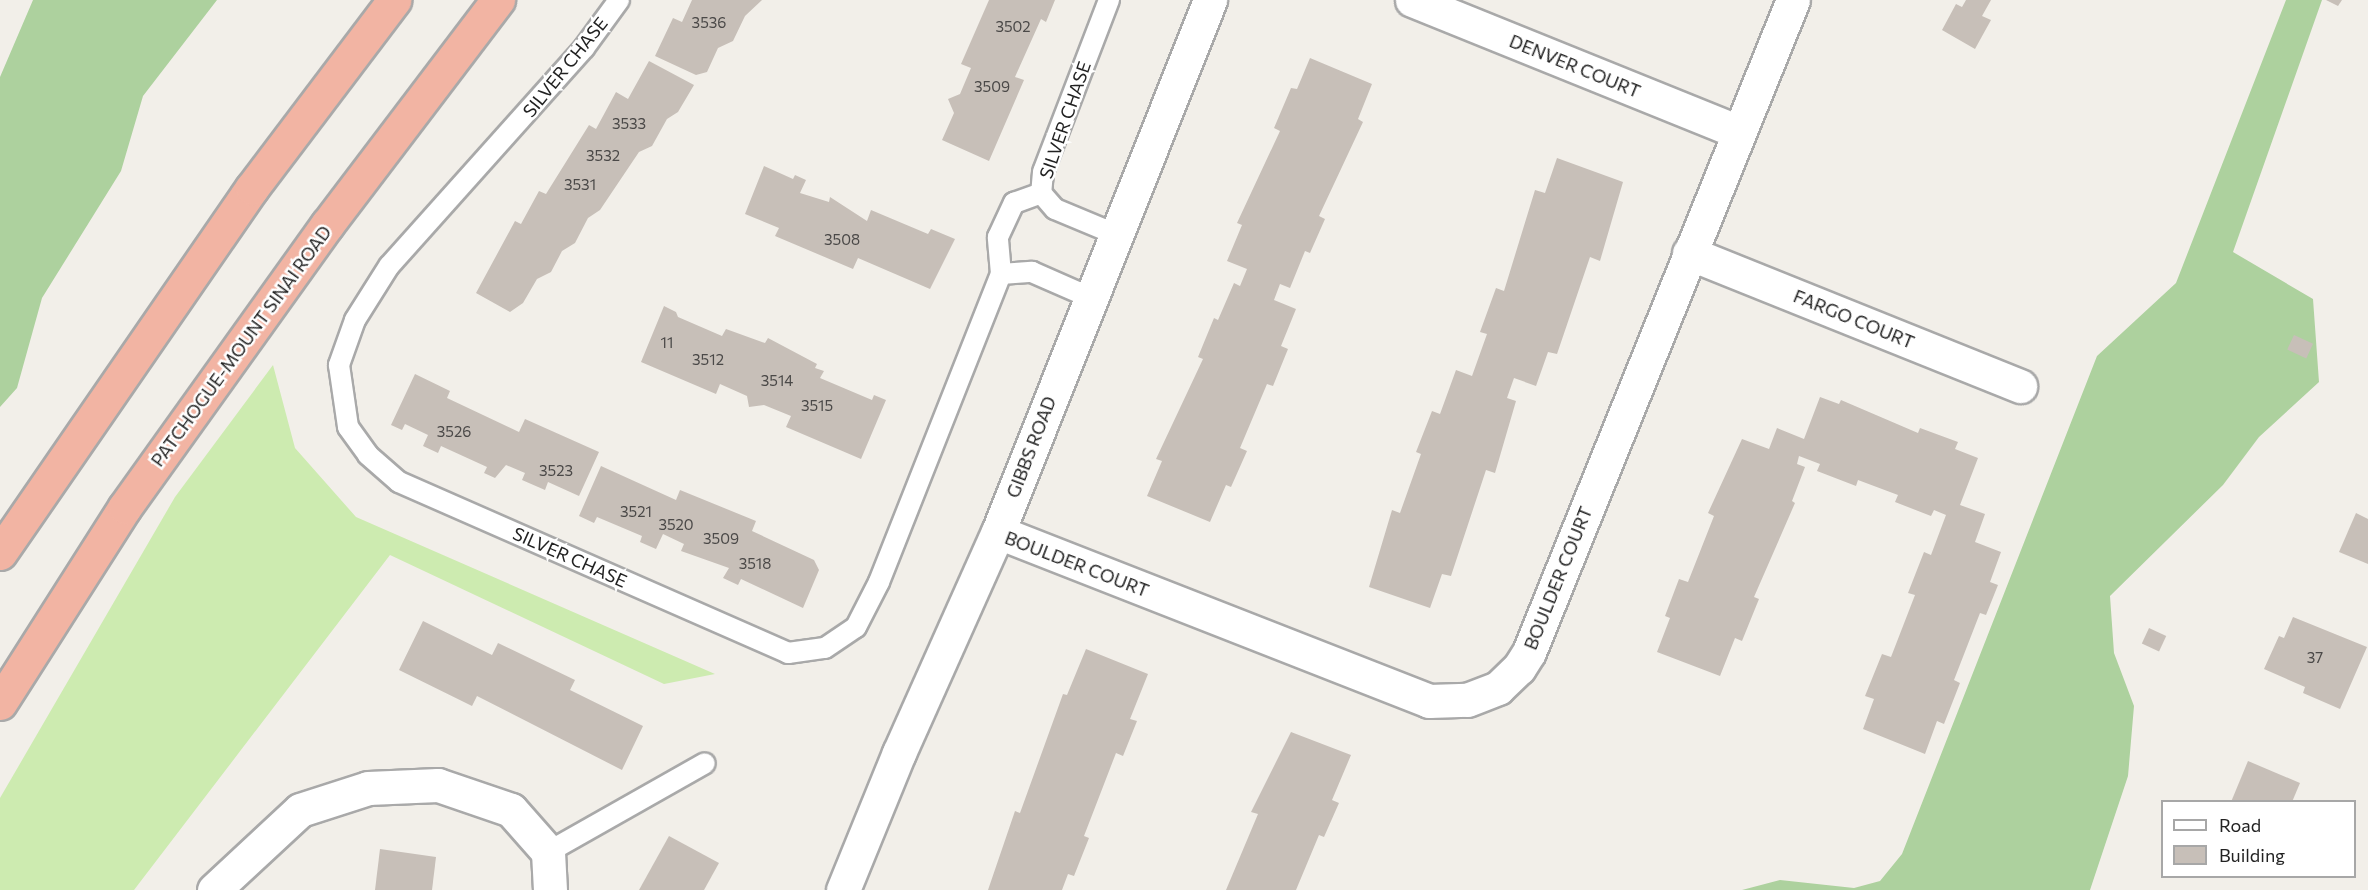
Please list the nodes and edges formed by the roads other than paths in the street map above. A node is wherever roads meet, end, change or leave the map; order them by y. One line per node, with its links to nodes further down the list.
1 (394, 0): 16 (highway)
2 (498, 0): 17 (highway, PATCHOGUE-MOUNT SINAI ROAD)
3 (619, 0): 12 (lane, SILVER CHASE)
4 (1109, 0): 9 (lane, SILVER CHASE)
5 (1210, 0): 10 (street, GIBBS ROAD)
6 (1412, 0): 8 (street, DENVER COURT)
7 (1793, 0): 8 (street, BOULDER COURT)
8 (1738, 132): 11 (street, BOULDER COURT)
9 (1041, 193): 10 (lane, SILVER CHASE); 12 (lane)
10 (1115, 234): 13 (street, GIBBS ROAD)
11 (1689, 253): 14 (street, FARGO COURT); 15 (street, BOULDER COURT)
12 (1001, 274): 13 (lane)
13 (1089, 297): 15 (street, GIBBS ROAD)
14 (2020, 386)
15 (998, 532): 22 (street, GIBBS ROAD)
16 (0, 553)
17 (0, 703)
18 (705, 763): 19 (lane)
19 (548, 852): 20 (street); 21 (street)
20 (214, 890)
21 (550, 890)
22 (843, 890)

